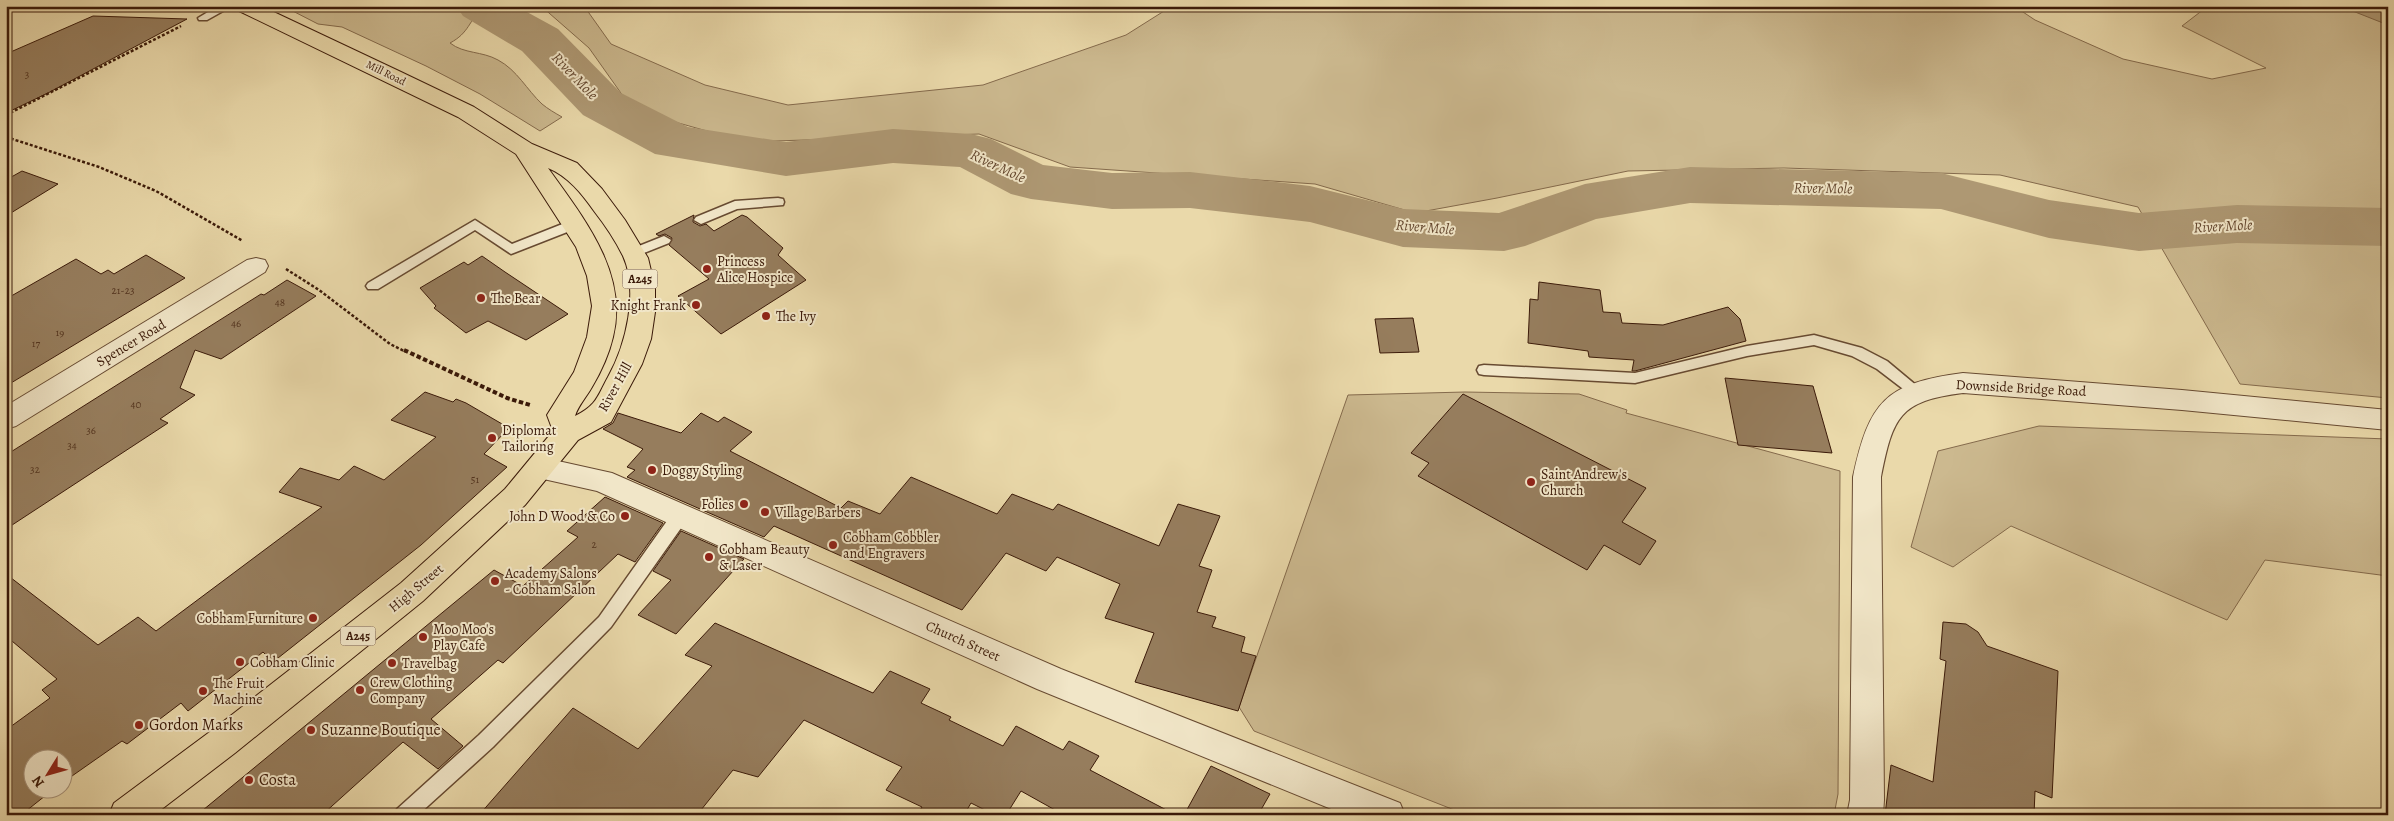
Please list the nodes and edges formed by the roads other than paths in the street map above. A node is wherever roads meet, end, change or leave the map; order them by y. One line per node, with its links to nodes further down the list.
1 (227, 6): 3 (lane)
2 (244, 6): 4 (main road, Mill Road / A245)
3 (203, 18)
4 (524, 149): 7 (main road, A245); 9 (main road, River Hill / A245)
5 (778, 202): 6 (lane)
6 (701, 220)
7 (575, 224): 11 (lane); 16 (main road, A245)
8 (664, 240): 9 (lane)
9 (634, 253): 16 (main road, River Hill / A245)
10 (256, 266): 14 (street, Spencer Road)
11 (373, 286)
12 (1484, 370): 13 (lane)
13 (1916, 391): 15 (street, Downside Bridge Road); 22 (street, Downside Bridge Road)
14 (6, 419)
15 (2388, 420)
16 (568, 433): 17 (main road, High Street / A245)
17 (540, 468): 18 (street, Church Street); 19 (main road, High Street / A245)
18 (680, 516): 20 (lane); 21 (street, Church Street)
19 (126, 815)
20 (404, 815)
21 (1388, 815)
22 (1865, 815)

